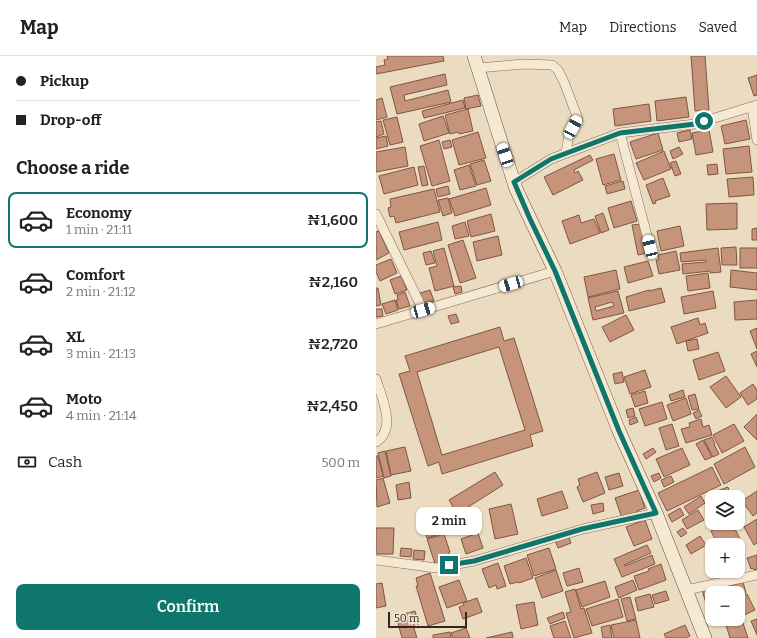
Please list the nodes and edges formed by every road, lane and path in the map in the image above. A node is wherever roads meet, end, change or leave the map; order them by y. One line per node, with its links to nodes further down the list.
1 (476, 62): 5 (street); 6 (main road)
2 (754, 106): 3 (street); 4 (street)
3 (620, 133): 5 (street); 8 (street)
4 (757, 140)
5 (566, 152): 6 (street)
6 (514, 182): 9 (main road)
7 (376, 214): 10 (street)
8 (650, 247)
9 (555, 271): 10 (street); 14 (main road)
10 (423, 310): 11 (street)
11 (376, 324)
12 (376, 379): 13 (street)
13 (376, 442)
14 (656, 513): 15 (street); 17 (main road)
15 (376, 560)
16 (757, 575): 17 (street)
17 (686, 590): 18 (main road)
18 (705, 638)

